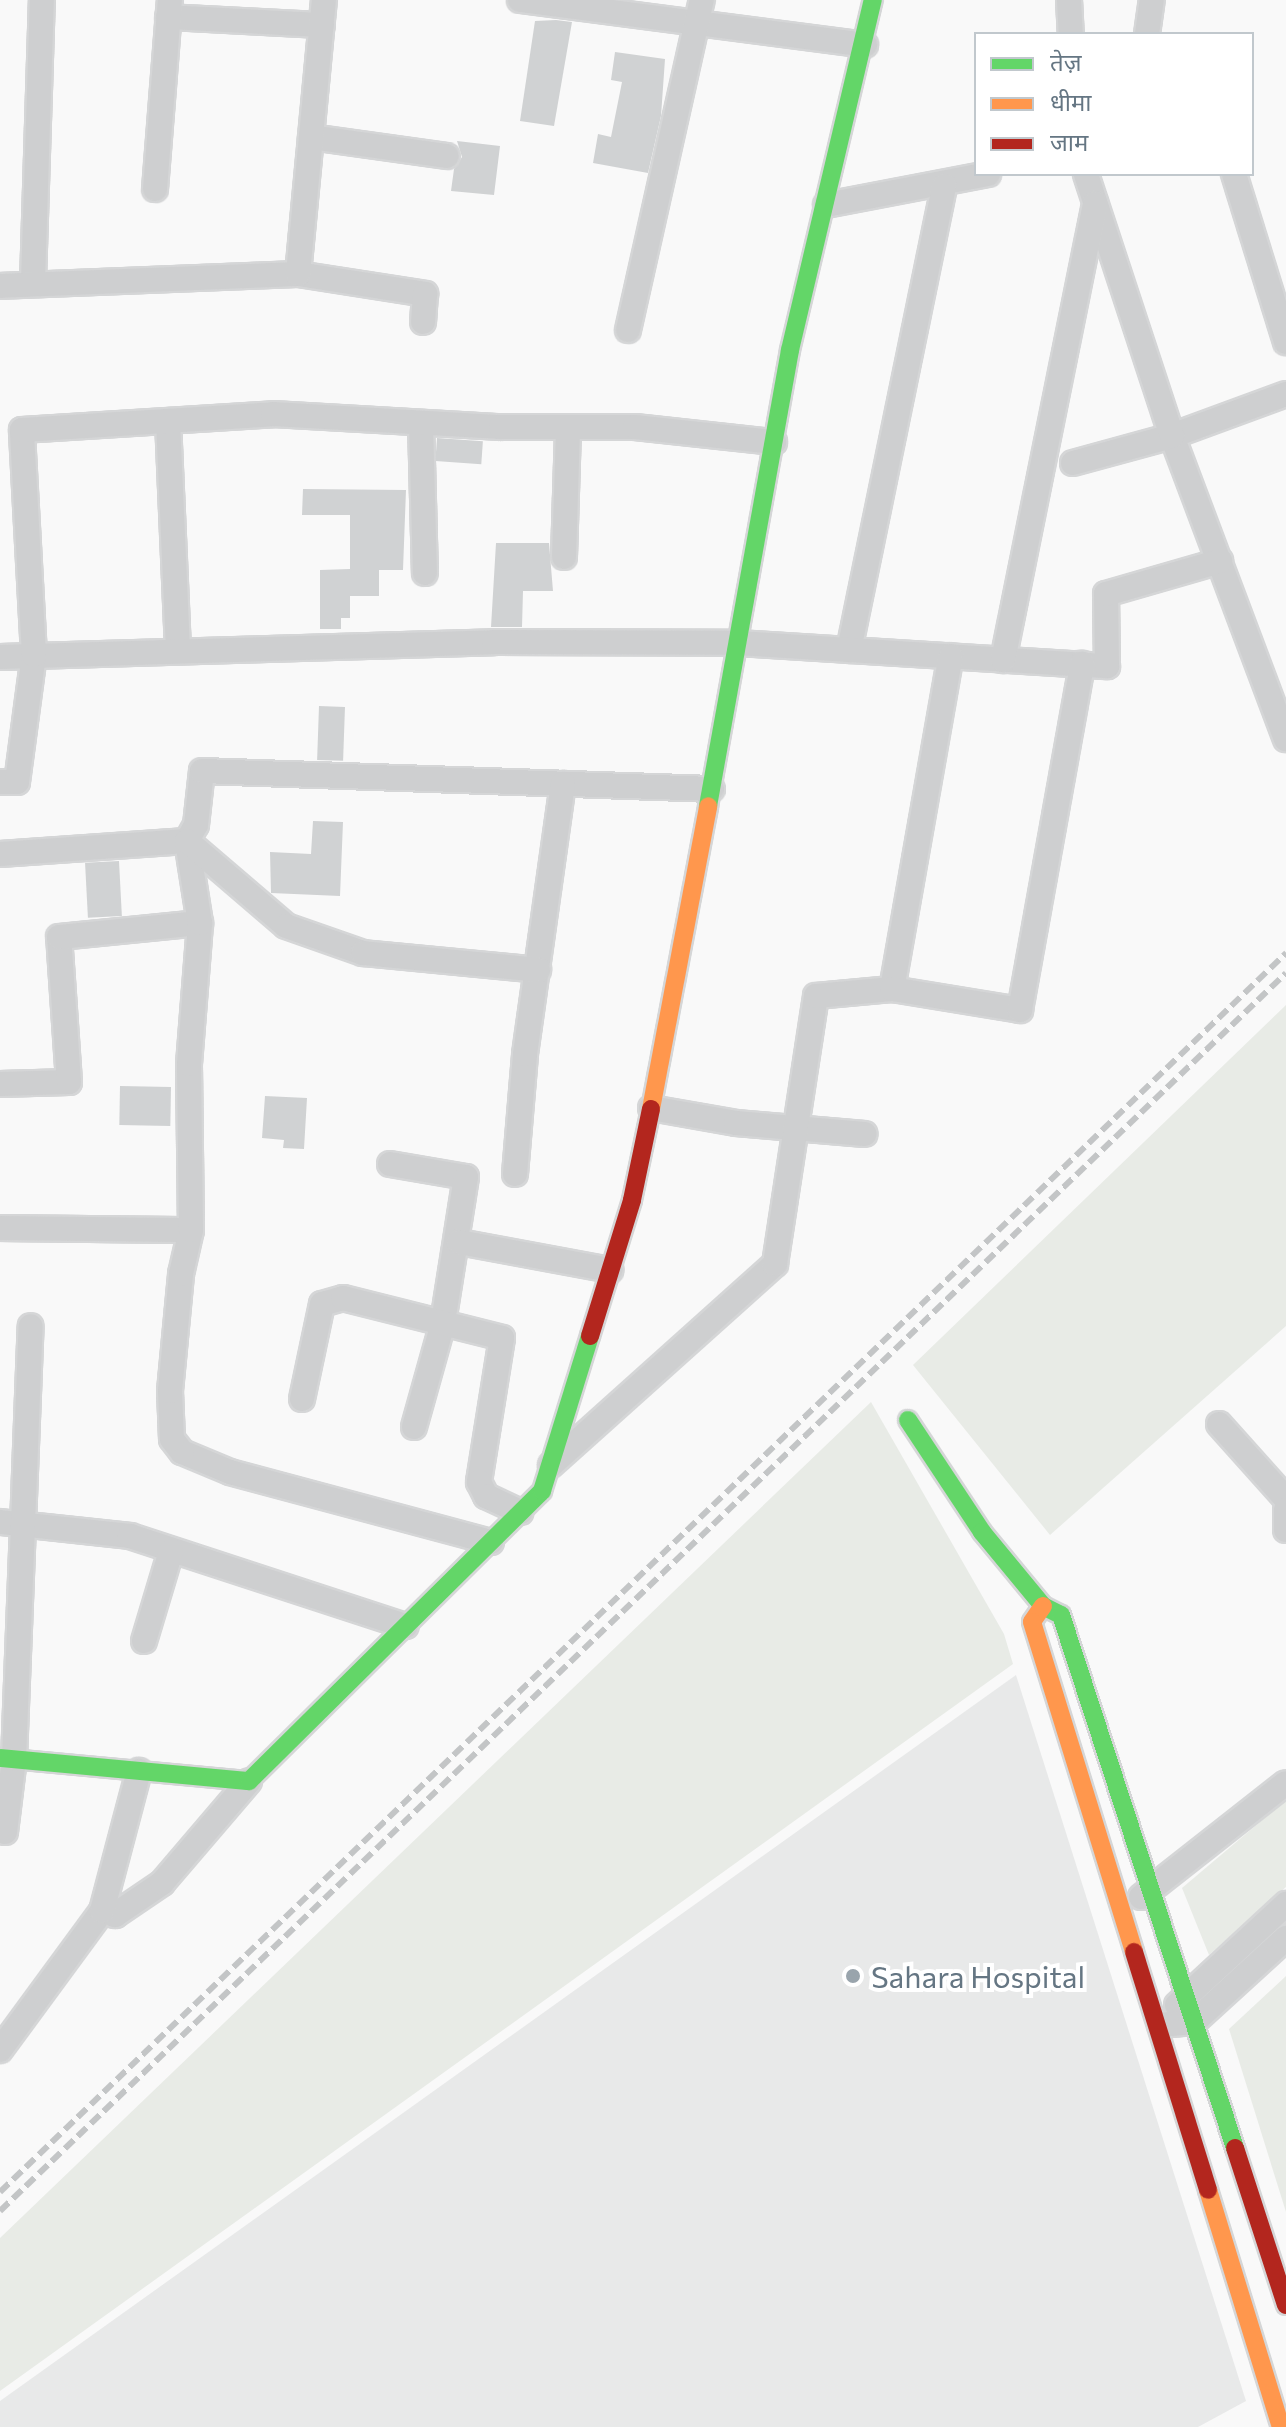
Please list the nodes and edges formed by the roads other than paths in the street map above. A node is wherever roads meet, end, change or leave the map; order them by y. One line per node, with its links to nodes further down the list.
1 (42, 0): 23 (street)
2 (324, 0): 9 (street)
3 (520, 0): 8 (street)
4 (873, 0): 12 (street)
5 (1069, 0): 10 (street)
6 (1152, 0): 11 (street)
7 (169, 8): 9 (street); 19 (street)
8 (700, 10): 12 (street); 26 (street)
9 (322, 25): 13 (street)
10 (1071, 32)
11 (1147, 32)
12 (865, 45): 21 (street)
13 (311, 137): 14 (street); 22 (street)
14 (447, 156)
15 (981, 176): 18 (street)
16 (1087, 176): 20 (street)
17 (1235, 176): 27 (street)
18 (944, 186): 21 (street); 40 (street)
19 (155, 189)
20 (1095, 203): 33 (street); 45 (street)
21 (826, 205): 34 (street)
22 (298, 274): 23 (street); 25 (street)
23 (33, 282): 24 (street)
24 (0, 286)
25 (423, 322)
26 (628, 330)
27 (1286, 342)
28 (1286, 394): 33 (street)
29 (168, 421): 30 (street); 32 (street); 41 (street)
30 (421, 423): 31 (street); 38 (street)
31 (568, 427): 34 (street); 36 (street)
32 (11, 430): 42 (street)
33 (1172, 436): 35 (street); 37 (street)
34 (774, 442): 39 (street)
35 (1073, 463)
36 (564, 557)
37 (1220, 561): 46 (street); 47 (street)
38 (425, 573)
39 (738, 643): 40 (street); 41 (street); 50 (street)
40 (849, 650): 43 (street)
41 (178, 651): 42 (street)
42 (34, 655): 44 (street); 48 (street)
43 (951, 656): 45 (street); 55 (street)
44 (0, 657)
45 (1003, 660): 46 (street)
46 (1082, 664): 55 (street)
47 (1286, 739)
48 (0, 782)
49 (563, 784): 50 (street); 51 (street); 54 (street)
50 (712, 789): 57 (street)
51 (187, 841): 52 (street); 53 (street); 54 (street)
52 (0, 854)
53 (200, 923): 56 (street); 63 (street)
54 (538, 970): 61 (street)
55 (892, 989): 58 (street)
56 (0, 1084)
57 (651, 1108): 58 (street); 65 (street)
58 (794, 1126): 59 (street); 72 (street)
59 (865, 1134)
60 (390, 1164): 64 (street)
61 (515, 1174)
62 (0, 1228): 63 (street)
63 (191, 1230): 79 (street)
64 (459, 1242): 65 (street); 66 (street)
65 (610, 1270): 72 (street)
66 (443, 1323): 68 (street); 71 (street); 75 (street)
67 (31, 1326): 77 (street)
68 (302, 1399)
69 (908, 1420): 81 (street)
70 (1219, 1424): 73 (street)
71 (414, 1427)
72 (550, 1467): 75 (street)
73 (1286, 1499)
74 (1286, 1510): 78 (street)
75 (520, 1512): 79 (street)
76 (0, 1522): 77 (street)
77 (25, 1523): 80 (street); 84 (street)
78 (1286, 1530)
79 (491, 1542): 82 (street)
80 (171, 1551): 82 (street); 83 (street)
81 (1043, 1606): 89 (street); 91 (street)
82 (406, 1626): 86 (street)
83 (144, 1641)
84 (7, 1759): 85 (street); 88 (street)
85 (139, 1771): 86 (street); 92 (street)
86 (249, 1781): 92 (street)
87 (1286, 1783): 89 (street)
88 (5, 1832)
89 (1151, 1893): 91 (street); 94 (street)
90 (1286, 1904): 94 (street)
91 (1123, 1905): 96 (street)
92 (102, 1911): 97 (street)
93 (1286, 1938): 95 (street)
94 (1185, 1996): 95 (street); 96 (street)
95 (1194, 2022): 96 (street); 98 (street)
96 (1160, 2025): 99 (street)
97 (0, 2050)
98 (1286, 2305)
99 (1281, 2427)

